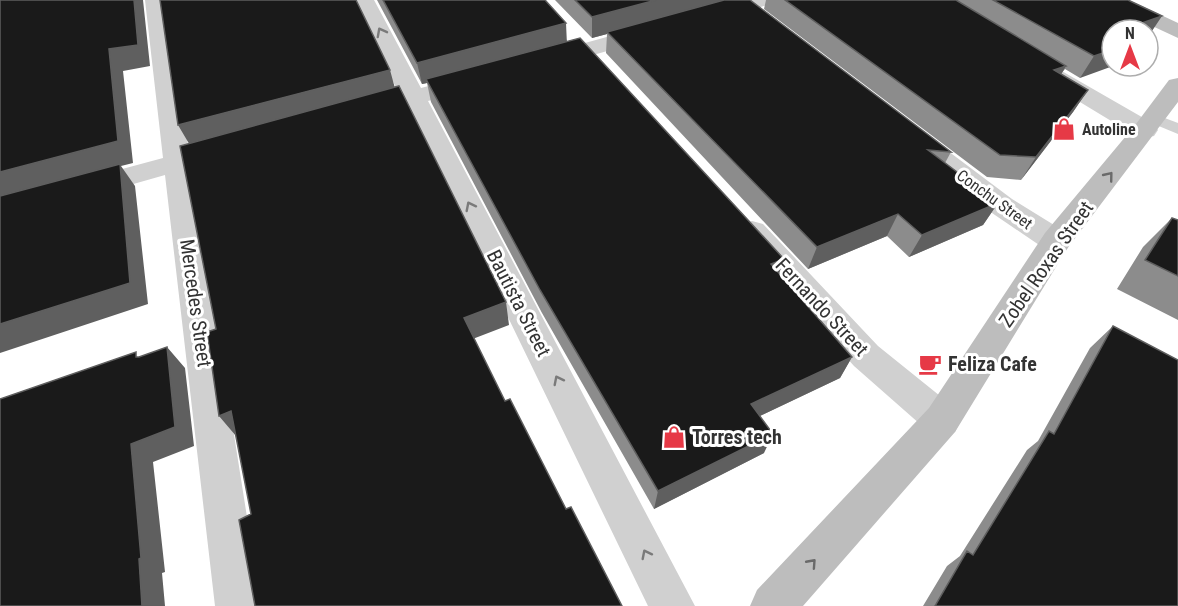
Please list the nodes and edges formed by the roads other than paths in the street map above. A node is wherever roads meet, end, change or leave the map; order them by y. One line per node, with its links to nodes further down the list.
1 (155, 0): 17 (street, Mercedes Street)
2 (364, 0): 12 (street, Bautista Street, one-way to 2)
3 (1112, 0): 6 (main road)
4 (752, 6): 7 (street)
5 (563, 25): 7 (street)
6 (1178, 31)
7 (593, 59): 9 (street)
8 (1027, 60): 15 (street)
9 (529, 66)
10 (495, 75): 12 (street)
11 (1178, 85): 15 (main road, Zobel Roxas Street)
12 (415, 97): 13 (street); 23 (street, Bautista Street, one-way to 12)
13 (336, 119)
14 (891, 120): 20 (street, Conchu Street)
15 (1159, 126): 20 (main road, Zobel Roxas Street, one-way to 15)
16 (245, 144): 17 (street)
17 (177, 163): 18 (street); 22 (street, Mercedes Street)
18 (0, 212)
19 (738, 216): 21 (street, Fernando Street)
20 (1056, 241): 21 (main road, Zobel Roxas Street)
21 (942, 420): 24 (main road, Zobel Roxas Street, one-way to 21)
22 (238, 606)
23 (672, 606)
24 (773, 606)

